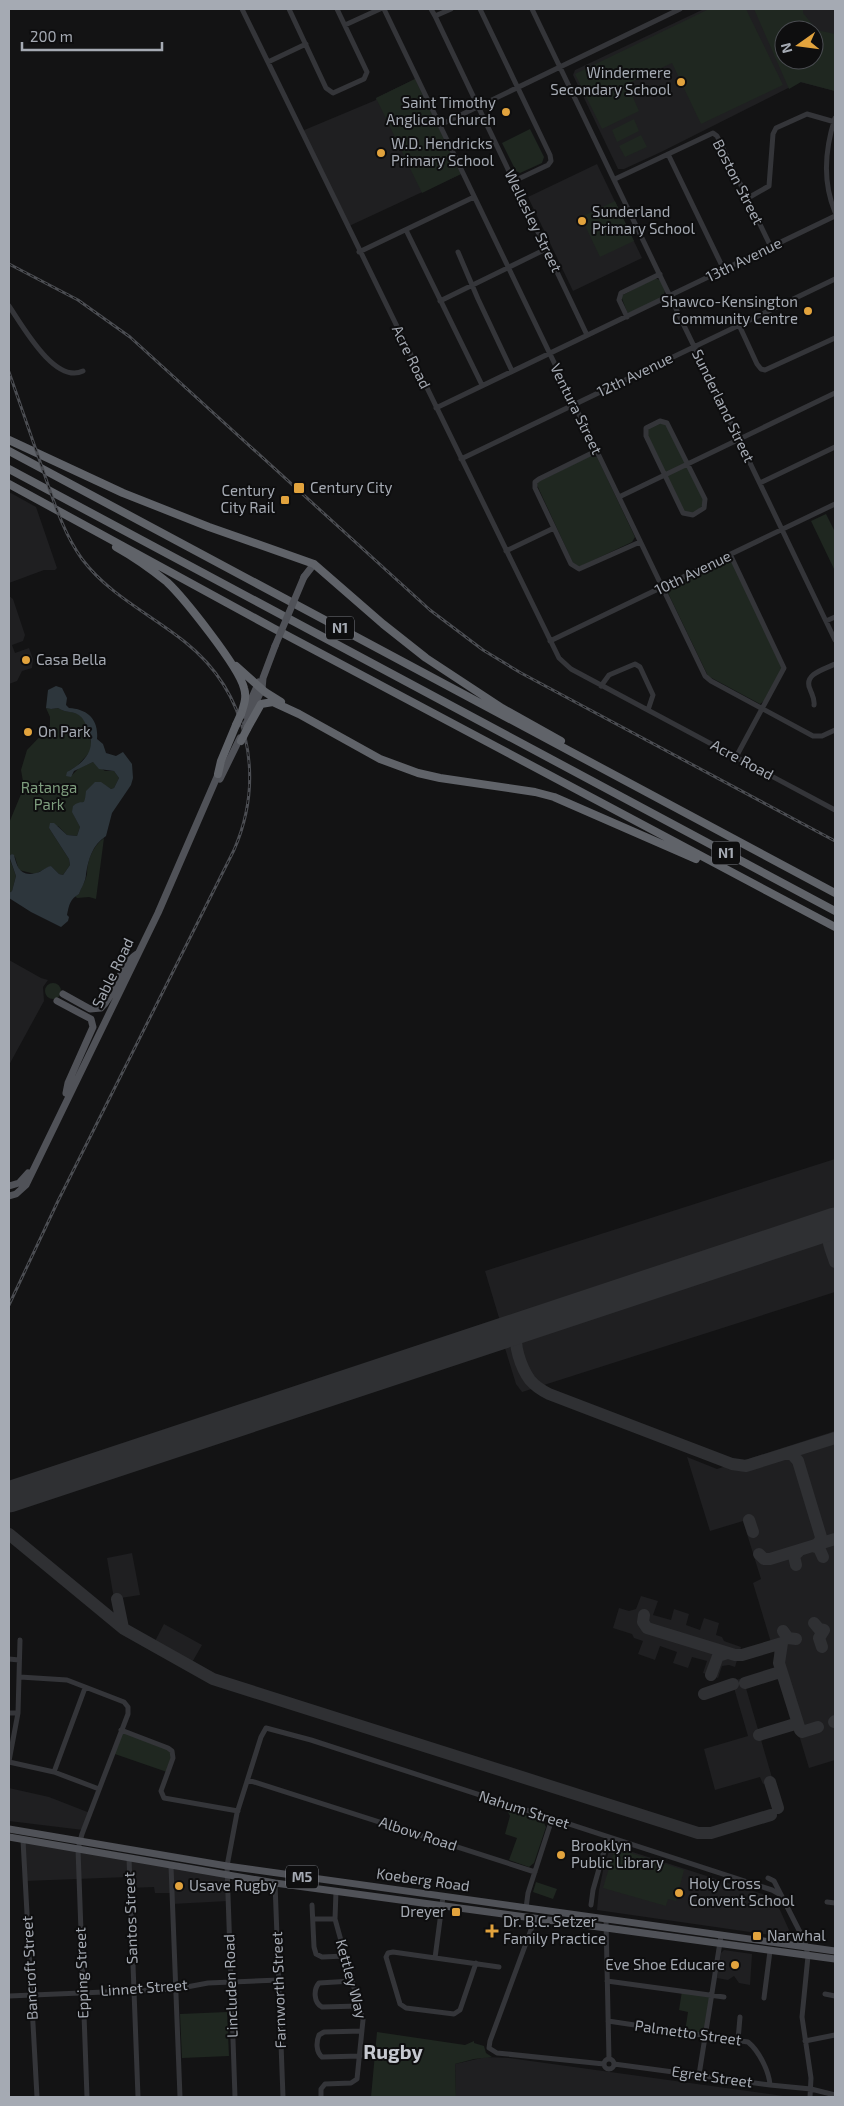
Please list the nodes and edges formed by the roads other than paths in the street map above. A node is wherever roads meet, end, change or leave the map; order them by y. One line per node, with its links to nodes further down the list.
1 (242, 9): 15 (street, Acre Road)
2 (289, 9): 14 (street)
3 (337, 9): 13 (street)
4 (380, 9): 13 (street)
5 (384, 9): 20 (street, Ventura Street)
6 (431, 9): 12 (street, Wellesley Street)
7 (451, 9): 12 (street)
8 (480, 9): 17 (street)
9 (540, 9): 11 (street)
10 (680, 9): 16 (street)
11 (533, 10): 16 (street, Sunderland Street)
12 (435, 16): 18 (street, Wellesley Street)
13 (345, 25): 14 (street)
14 (306, 44): 15 (street)
15 (268, 62): 31 (street, Acre Road)
16 (560, 67): 17 (street); 22 (street, Sunderland Street)
17 (518, 88): 18 (street); 23 (street)
18 (478, 107): 20 (street); 23 (street, Wellesley Street)
19 (835, 120): 25 (street); 26 (street)
20 (440, 125): 24 (street, Ventura Street)
21 (668, 154): 22 (street, Boston Street); 25 (street, Boston Street); 34 (street)
22 (615, 179): 35 (street, Sunderland Street)
23 (514, 181): 30 (street, Wellesley Street)
24 (474, 197): 28 (street); 33 (street, Ventura Street)
25 (748, 198): 29 (street, Boston Street)
26 (835, 212)
27 (835, 216): 29 (street, 13th Avenue)
28 (406, 230): 31 (street); 39 (street)
29 (771, 247): 34 (street, 13th Avenue)
30 (546, 249): 33 (street); 43 (street, Wellesley Street)
31 (359, 252): 53 (street, Acre Road)
32 (458, 252): 37 (street)
33 (508, 268): 37 (street); 47 (street, Ventura Street)
34 (724, 270): 38 (street, 13th Avenue)
35 (660, 274): 38 (street, Sunderland Street); 41 (street)
36 (835, 279): 42 (street, 12th Avenue)
37 (473, 286): 39 (street); 49 (street)
38 (670, 296): 41 (street, 13th Avenue); 46 (street, Sunderland Street)
39 (440, 301): 50 (street)
40 (9, 306): 48 (street)
41 (627, 317): 43 (street, 13th Avenue)
42 (739, 325): 44 (street); 46 (street, 12th Avenue)
43 (587, 336): 47 (street, 13th Avenue)
44 (834, 339): 45 (street)
45 (835, 346)
46 (695, 347): 52 (street, 12th Avenue); 54 (street, Sunderland Street)
47 (549, 354): 49 (street, 13th Avenue); 52 (street, Ventura Street)
48 (83, 371)
49 (512, 371): 50 (street, 13th Avenue)
50 (482, 386): 53 (street, 13th Avenue)
51 (835, 393): 54 (street)
52 (574, 405): 58 (street, Ventura Street); 59 (street, 12th Avenue)
53 (436, 408): 59 (street, Acre Road)
54 (739, 439): 60 (street); 63 (street, Sunderland Street)
55 (9, 440): 73 (highway)
56 (835, 448): 63 (street)
57 (9, 451): 93 (highway, N1)
58 (596, 451): 65 (street, Ventura Street); 68 (street)
59 (461, 459): 71 (street, Acre Road)
60 (687, 464): 62 (street); 62 (street); 62 (street)
61 (9, 469): 97 (highway, N1)
62 (664, 475): 65 (street)
63 (760, 483): 69 (street, Sunderland Street)
64 (9, 484): 67 (highway)
65 (618, 497): 70 (street, Ventura Street)
66 (835, 504): 69 (street, 10th Avenue)
67 (82, 523): 79 (highway); 95 (highway)
68 (554, 528): 70 (street); 71 (street)
69 (782, 530): 72 (street, 10th Avenue); 76 (street, Sunderland Street)
70 (640, 542): 74 (street, Ventura Street)
71 (506, 551): 78 (street, Acre Road)
72 (730, 554): 74 (street, 10th Avenue); 84 (street)
73 (310, 563): 82 (main road, bridge); 93 (highway)
74 (662, 587): 78 (street, 10th Avenue); 84 (street, Ventura Street)
75 (835, 617): 76 (street)
76 (826, 621): 77 (street, Sunderland Street)
77 (835, 640)
78 (550, 641): 81 (street, Acre Road)
79 (221, 650): 82 (highway); 87 (highway)
80 (835, 664): 83 (street)
81 (602, 686): 85 (street, Acre Road); 85 (street)
82 (259, 687): 86 (highway); 87 (main road)
83 (814, 705)
84 (762, 708): 88 (street, Ventura Street); 90 (street)
85 (648, 710): 90 (street, Acre Road)
86 (299, 714): 87 (highway); 95 (highway)
87 (244, 722): 89 (highway, bridge); 89 (highway, bridge)
88 (835, 730)
89 (238, 736): 91 (highway); 92 (main road, Sable Road)
90 (736, 758): 94 (street, Acre Road)
91 (218, 774): 92 (main road, Sable Road)
92 (214, 787): 99 (main road, Sable Road)
93 (671, 805): 96 (highway, N1)
94 (835, 810)
95 (746, 880): 98 (highway)
96 (835, 893)
97 (835, 911)
98 (835, 927)
99 (139, 952): 100 (main road); 102 (main road, Sable Road)
100 (63, 994)
101 (57, 1001): 102 (main road)
102 (63, 1105): 103 (main road, Sable Road)
103 (32, 1169): 104 (main road, Sable Road); 105 (main road, Sable Road)
104 (9, 1186)
105 (10, 1196)
106 (20, 1640): 108 (street)
107 (9, 1660): 108 (street)
108 (19, 1660): 109 (street)
109 (20, 1677): 110 (street); 112 (street)
110 (86, 1688): 114 (street, Epping Street); 116 (street)
111 (9, 1713): 112 (street)
112 (18, 1713): 115 (street)
113 (266, 1728): 117 (street, Lincluden Road); 120 (street, Nahum Street)
114 (121, 1730): 118 (street, Epping Street); 119 (street)
115 (9, 1761): 116 (street)
116 (54, 1772): 118 (street)
117 (248, 1780): 119 (street, Lincluden Road); 130 (street, Albow Road)
118 (98, 1789): 125 (street, Epping Street)
119 (238, 1811): 129 (street, Lincluden Road)
120 (552, 1819): 123 (street, Nahum Street); 130 (street)
121 (9, 1829): 125 (main road, Koeberg Road / M5)
122 (9, 1837): 124 (main road, Koeberg Road / M5)
123 (608, 1837): 135 (street, Nahum Street); 140 (street)
124 (23, 1840): 126 (main road, Koeberg Road / M5); 169 (street, Bancroft Street)
125 (80, 1840): 126 (street, Epping Street); 129 (main road, Koeberg Road / M5)
126 (78, 1849): 127 (main road, Koeberg Road / M5); 167 (street, Epping Street)
127 (128, 1858): 128 (main road, Koeberg Road / M5); 166 (street, Santos Street)
128 (171, 1866): 131 (main road, Koeberg Road / M5); 165 (street)
129 (227, 1866): 131 (street, Lincluden Road); 136 (main road, Koeberg Road / M5)
130 (535, 1872): 142 (street)
131 (226, 1875): 133 (main road, Koeberg Road / M5); 164 (street, Lincluden Road)
132 (768, 1878): 135 (street)
133 (275, 1883): 134 (main road, Koeberg Road / M5); 161 (street, Farnworth Street)
134 (336, 1891): 141 (main road, Koeberg Road / M5); 145 (street, Kettley Way)
135 (781, 1896): 152 (street)
136 (443, 1897): 141 (street); 142 (main road, Koeberg Road / M5)
137 (827, 1902): 138 (street)
138 (835, 1903)
139 (312, 1904): 144 (street)
140 (591, 1905)
141 (442, 1906): 143 (main road, Koeberg Road / M5); 157 (street)
142 (526, 1908): 147 (main road, Koeberg Road / M5)
143 (525, 1917): 146 (main road, Koeberg Road / M5); 148 (street)
144 (313, 1919): 145 (street); 155 (street)
145 (335, 1919): 155 (street, Kettley Way)
146 (542, 1919): 148 (street); 149 (main road, Koeberg Road / M5)
147 (606, 1920): 149 (street); 150 (main road, Koeberg Road / M5)
148 (532, 1927): 185 (street)
149 (606, 1928): 151 (main road, Koeberg Road / M5); 162 (street)
150 (721, 1936): 151 (street); 152 (main road, Koeberg Road / M5)
151 (720, 1945): 153 (main road, Koeberg Road / M5); 171 (street)
152 (806, 1947): 154 (main road, Koeberg Road / M5); 156 (street)
153 (770, 1951): 156 (main road, Koeberg Road / M5); 174 (street)
154 (835, 1951)
155 (345, 1956): 163 (street, Kettley Way)
156 (808, 1956): 158 (main road, Koeberg Road / M5); 182 (street)
157 (435, 1958): 159 (street); 159 (street)
158 (835, 1959)
159 (476, 1963): 160 (street)
160 (499, 1966)
161 (278, 1980): 164 (street, Linnet Street); 196 (street, Farnworth Street)
162 (607, 1980): 171 (street); 177 (street)
163 (352, 1981): 175 (street, Kettley Way); 175 (street)
164 (230, 1982): 165 (street, Linnet Street); 195 (street, Lincluden Road)
165 (176, 1989): 166 (street, Linnet Street); 194 (street)
166 (133, 1990): 167 (street, Linnet Street); 193 (street, Santos Street)
167 (82, 1992): 169 (street, Linnet Street); 192 (street, Epping Street)
168 (825, 1994): 172 (street)
169 (31, 1995): 170 (street, Linnet Street); 191 (street, Bancroft Street)
170 (9, 1996)
171 (712, 1996): 173 (street); 179 (street)
172 (835, 1996)
173 (724, 1997)
174 (764, 1998)
175 (359, 2006): 178 (street, Kettley Way)
176 (740, 2018): 181 (street)
177 (608, 2022): 179 (street, Palmetto Street); 184 (street)
178 (362, 2031): 183 (street, Kettley Way); 183 (street)
179 (705, 2035): 181 (street, Palmetto Street); 187 (street)
180 (835, 2035): 182 (street)
181 (738, 2040): 188 (street, Palmetto Street)
182 (805, 2041): 189 (street)
183 (360, 2056): 197 (street, Kettley Way)
184 (609, 2059): 185 (street); 186 (street)
185 (604, 2064): 186 (street, Egret Street)
186 (614, 2064): 187 (street, Egret Street)
187 (699, 2075): 188 (street, Egret Street)
188 (770, 2085): 189 (street, Egret Street)
189 (810, 2089): 190 (street, Egret Street); 198 (street)
190 (835, 2094)
191 (37, 2097)
192 (87, 2097)
193 (138, 2097)
194 (180, 2097)
195 (235, 2097)
196 (283, 2097)
197 (320, 2097)
198 (810, 2097)

